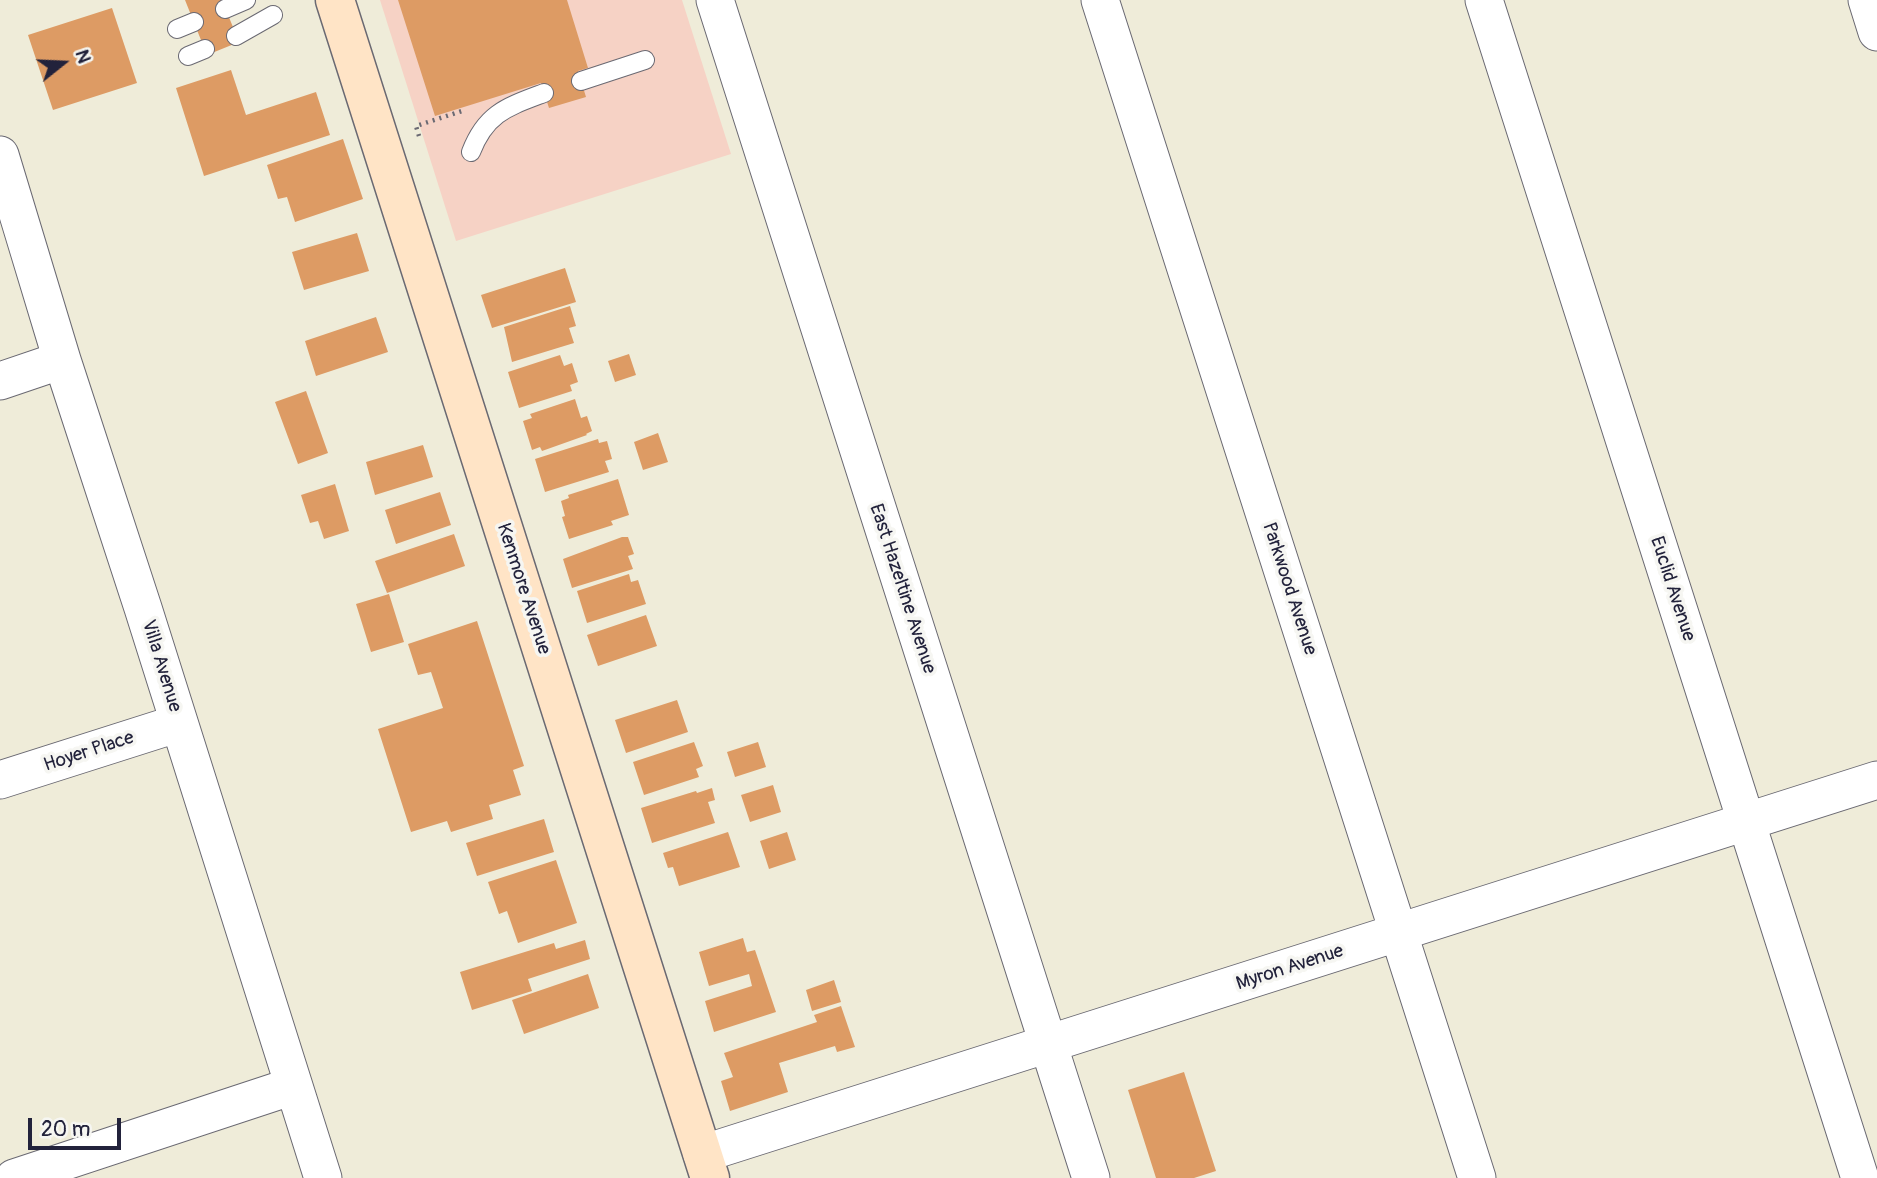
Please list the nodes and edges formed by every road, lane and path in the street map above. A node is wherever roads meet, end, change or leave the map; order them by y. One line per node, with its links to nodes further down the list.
1 (246, 0): 7 (lane)
2 (335, 0): 27 (main road, Kenmore Avenue)
3 (715, 0): 25 (street, East Hazeltine Avenue)
4 (1100, 0): 24 (street, Parkwood Avenue)
5 (1484, 0): 23 (street, Euclid Avenue)
6 (1867, 0): 9 (street)
7 (225, 9)
8 (273, 15): 10 (lane)
9 (1877, 32)
10 (236, 36)
11 (645, 60): 12 (lane)
12 (581, 81)
13 (544, 93): 16 (lane)
14 (469, 109): 15 (path)
15 (419, 136)
16 (471, 152)
17 (0, 155): 18 (street, Villa Avenue)
18 (62, 360): 19 (street); 20 (street, Villa Avenue)
19 (0, 381)
20 (179, 723): 21 (street, Hoyer Place); 26 (street, Villa Avenue)
21 (0, 780)
22 (1877, 780): 23 (street, Myron Avenue)
23 (1746, 822): 24 (street, Myron Avenue); 32 (street, Euclid Avenue)
24 (1399, 934): 25 (street, Myron Avenue); 31 (street, Parkwood Avenue)
25 (1048, 1046): 27 (street, Myron Avenue); 30 (street, East Hazeltine Avenue)
26 (293, 1086): 28 (street); 29 (street, Villa Avenue)
27 (706, 1166)
28 (14, 1178)
29 (323, 1178)
30 (1091, 1178)
31 (1477, 1178)
32 (1860, 1178)

